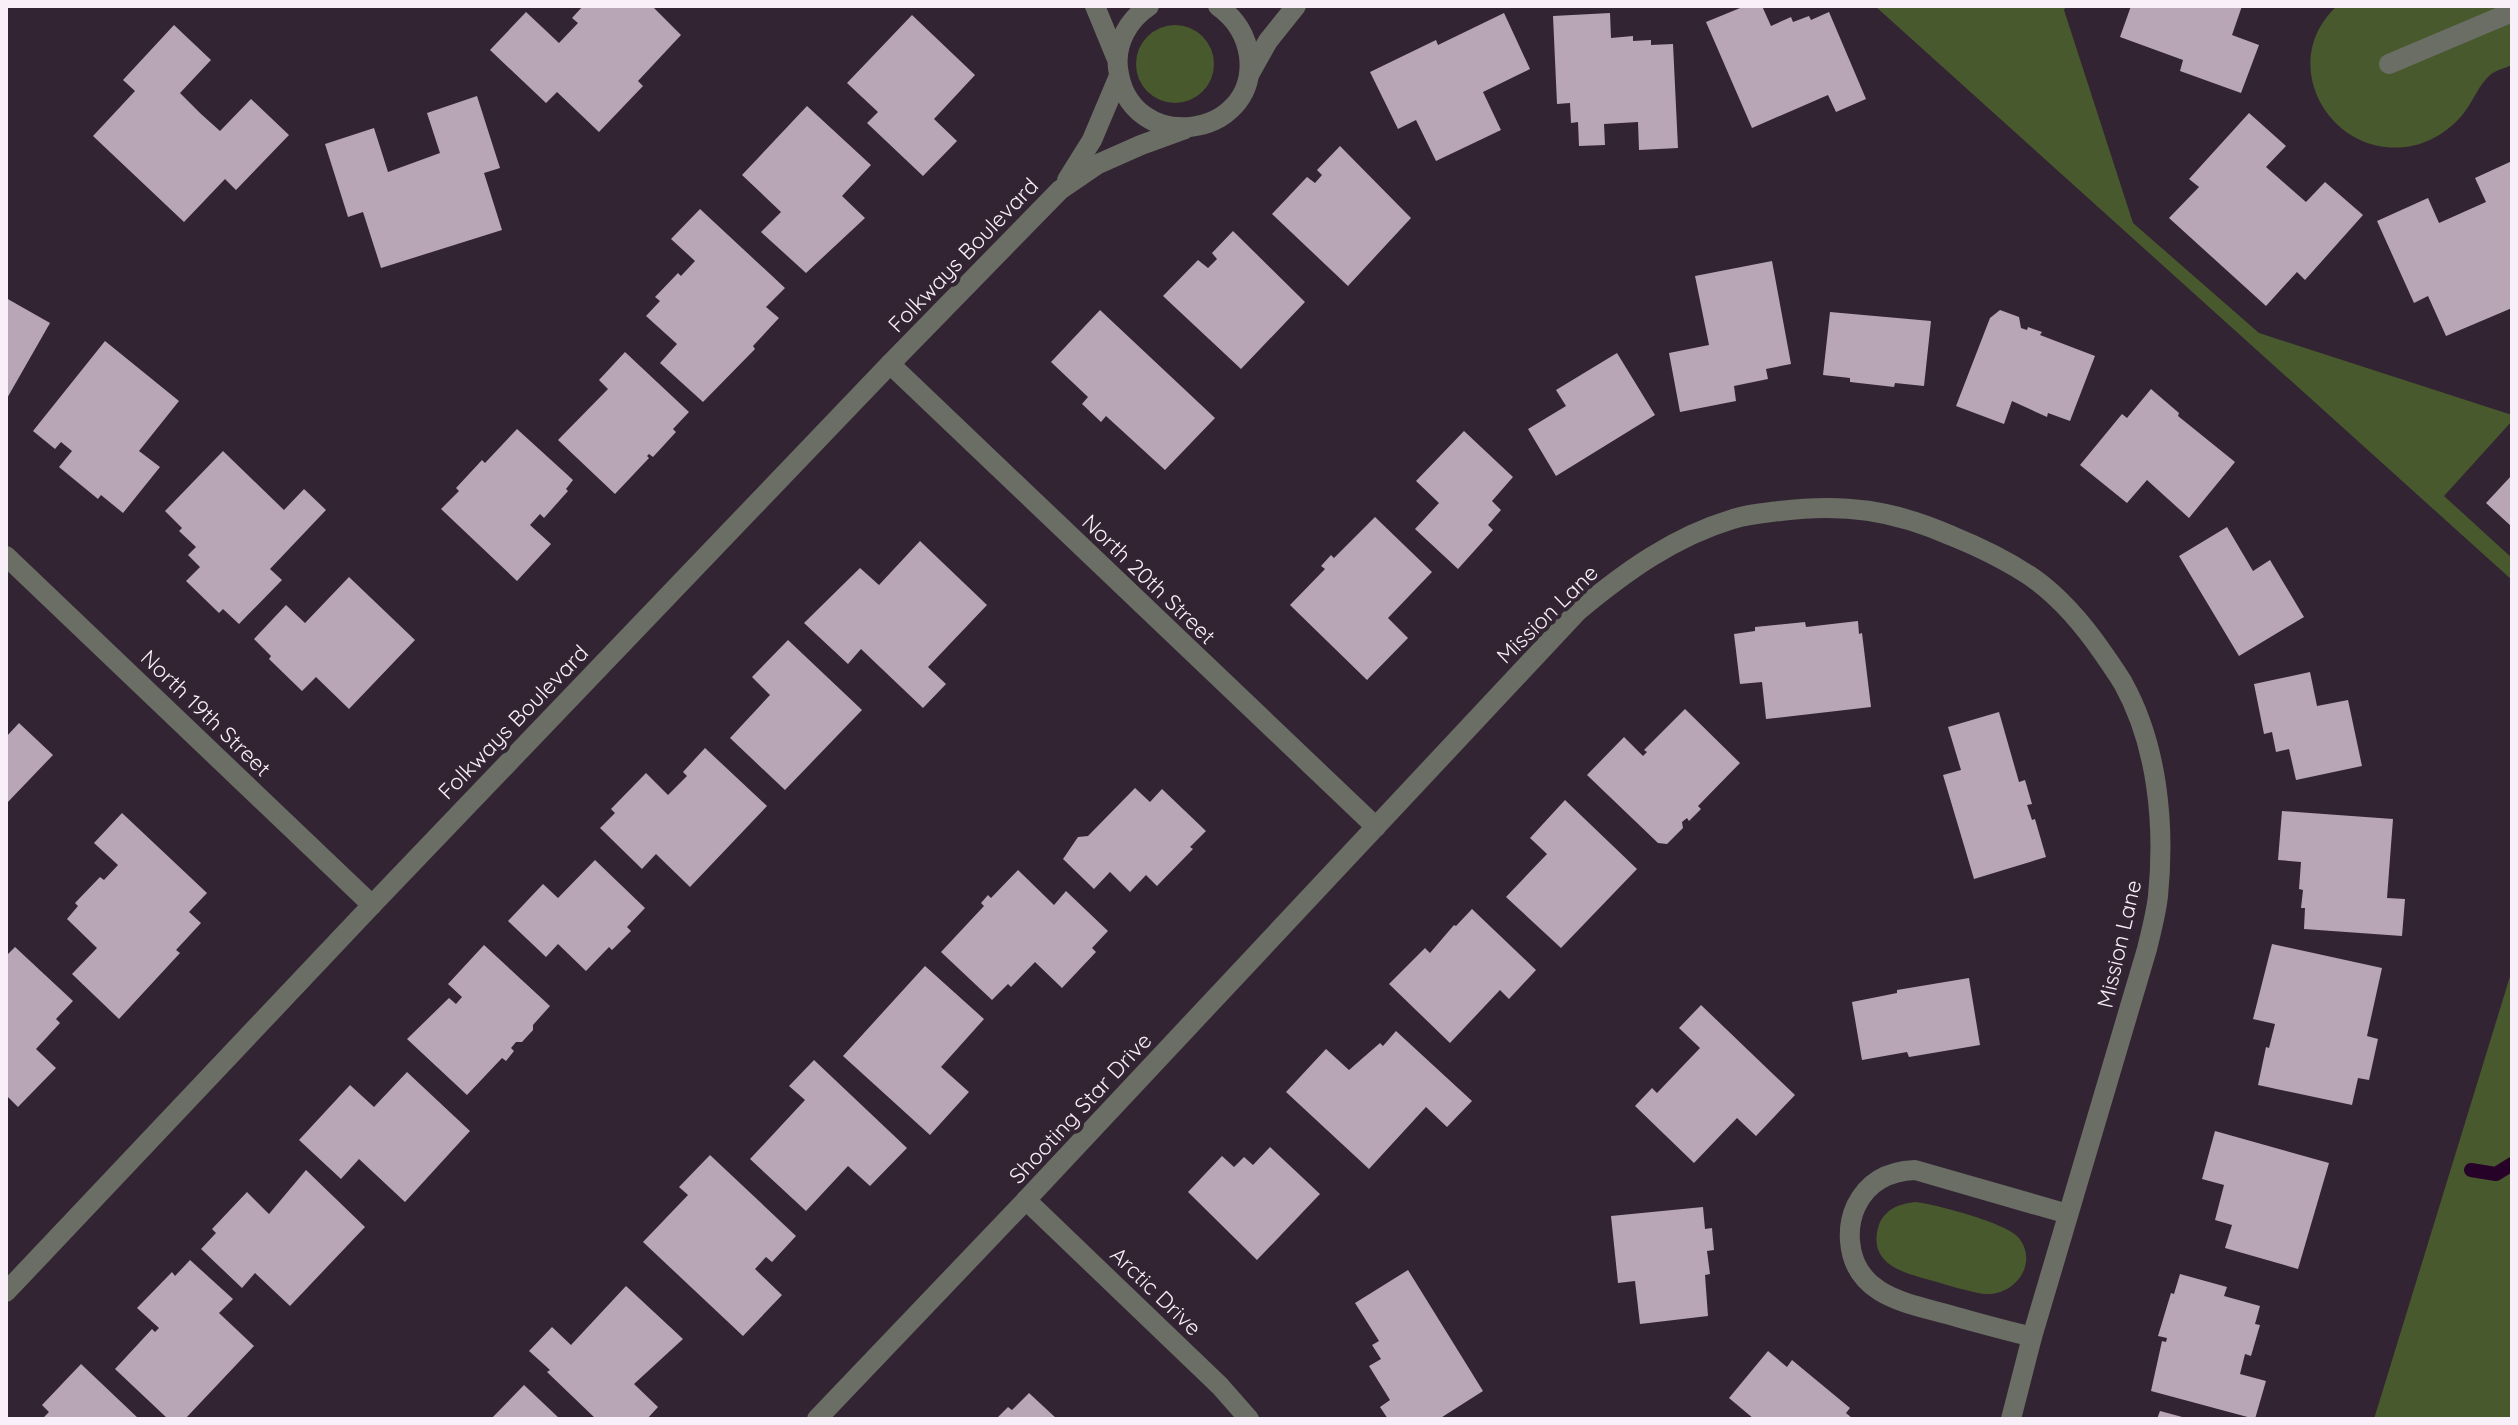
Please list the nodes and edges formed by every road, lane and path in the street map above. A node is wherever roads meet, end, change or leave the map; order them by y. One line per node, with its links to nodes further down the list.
1 (1095, 6): 7 (street)
2 (1149, 6): 7 (street, Folkways Boulevard)
3 (1218, 6): 8 (street)
4 (1296, 6): 8 (street)
5 (2512, 12): 6 (street)
6 (2389, 64)
7 (1117, 66): 9 (street); 10 (street, Folkways Boulevard)
8 (1248, 77): 9 (street, Folkways Boulevard)
9 (1185, 129): 10 (street, Folkways Boulevard)
10 (1060, 190): 11 (street, Folkways Boulevard)
11 (890, 364): 13 (street, North 20th Street); 14 (street, Folkways Boulevard)
12 (6, 556): 14 (street, North 19th Street)
13 (1376, 827): 15 (street, Shooting Star Drive); 16 (street, Mission Lane)
14 (372, 905): 17 (street, Folkways Boulevard)
15 (1026, 1200): 19 (street, Shooting Star Drive); 20 (street, Arctic Drive)
16 (2068, 1214): 18 (street, Mission Lane); 18 (street)
17 (6, 1292)
18 (2032, 1337): 21 (street, Mission Lane)
19 (817, 1419)
20 (1249, 1419)
21 (2011, 1419)

